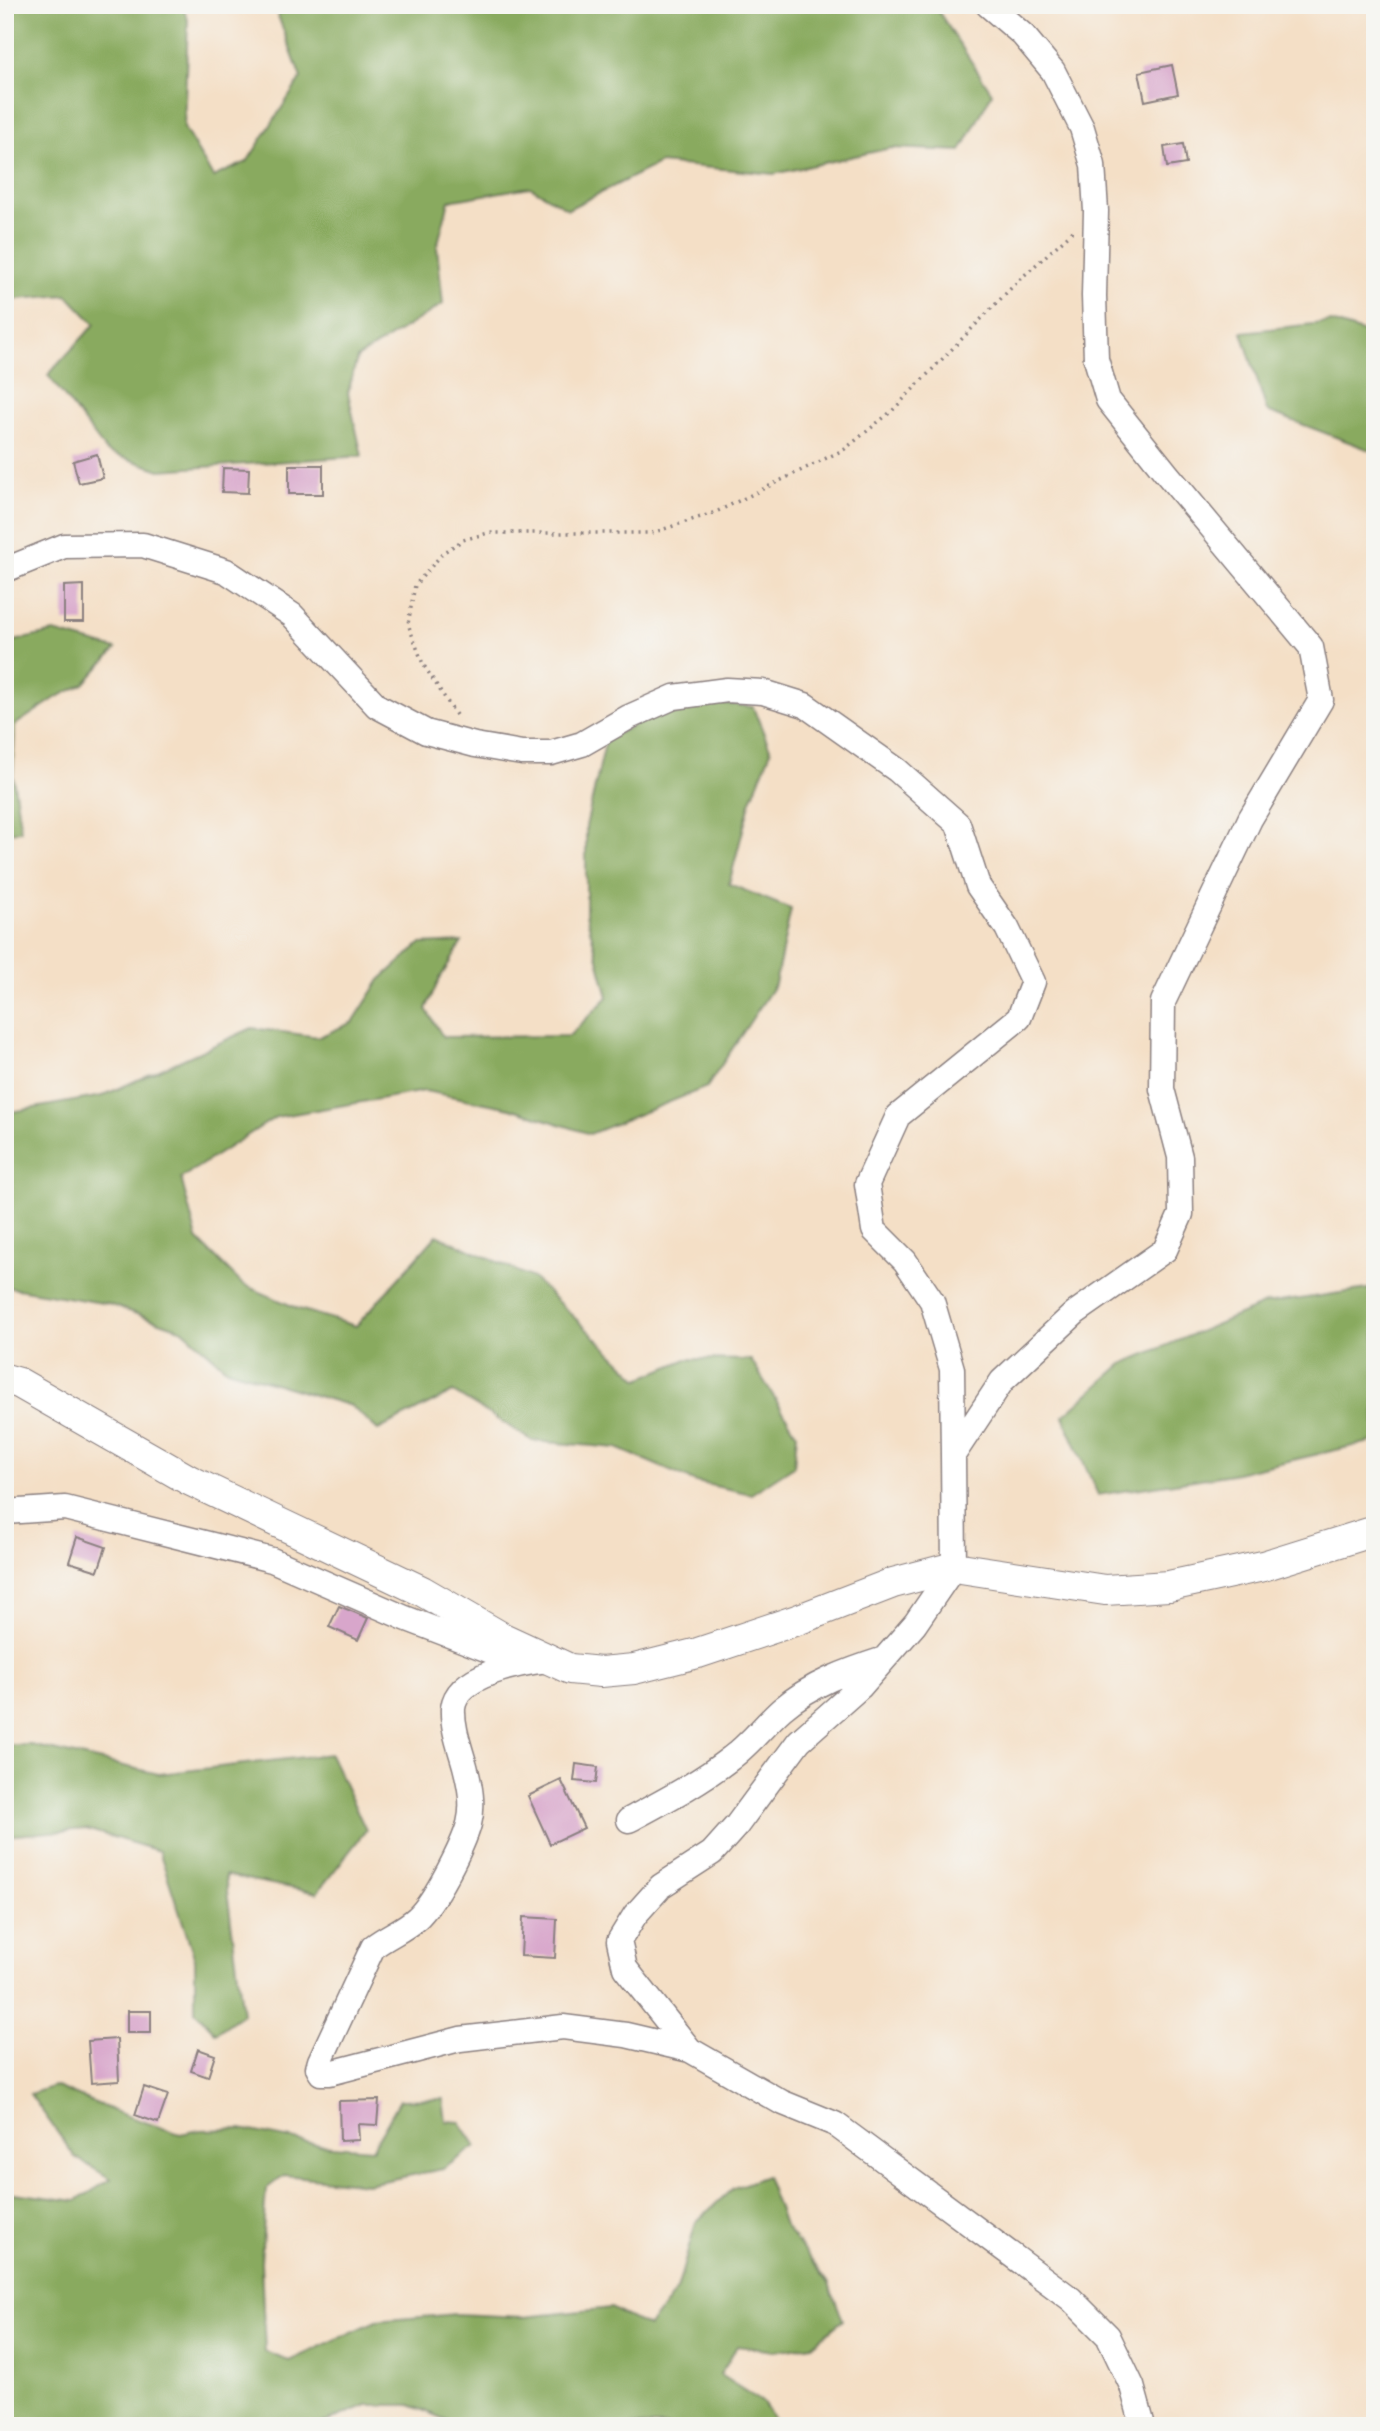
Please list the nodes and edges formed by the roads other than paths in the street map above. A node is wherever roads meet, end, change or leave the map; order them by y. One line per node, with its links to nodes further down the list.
1 (988, 5): 4 (street)
2 (5, 569): 4 (street)
3 (5, 1379): 9 (street)
4 (953, 1455): 7 (street)
5 (5, 1512): 9 (street)
6 (1375, 1531): 7 (street)
7 (954, 1567): 8 (street); 9 (street)
8 (884, 1659): 10 (street); 11 (street)
9 (535, 1661): 11 (street)
10 (629, 1819)
11 (690, 2050): 12 (street)
12 (1143, 2426)

